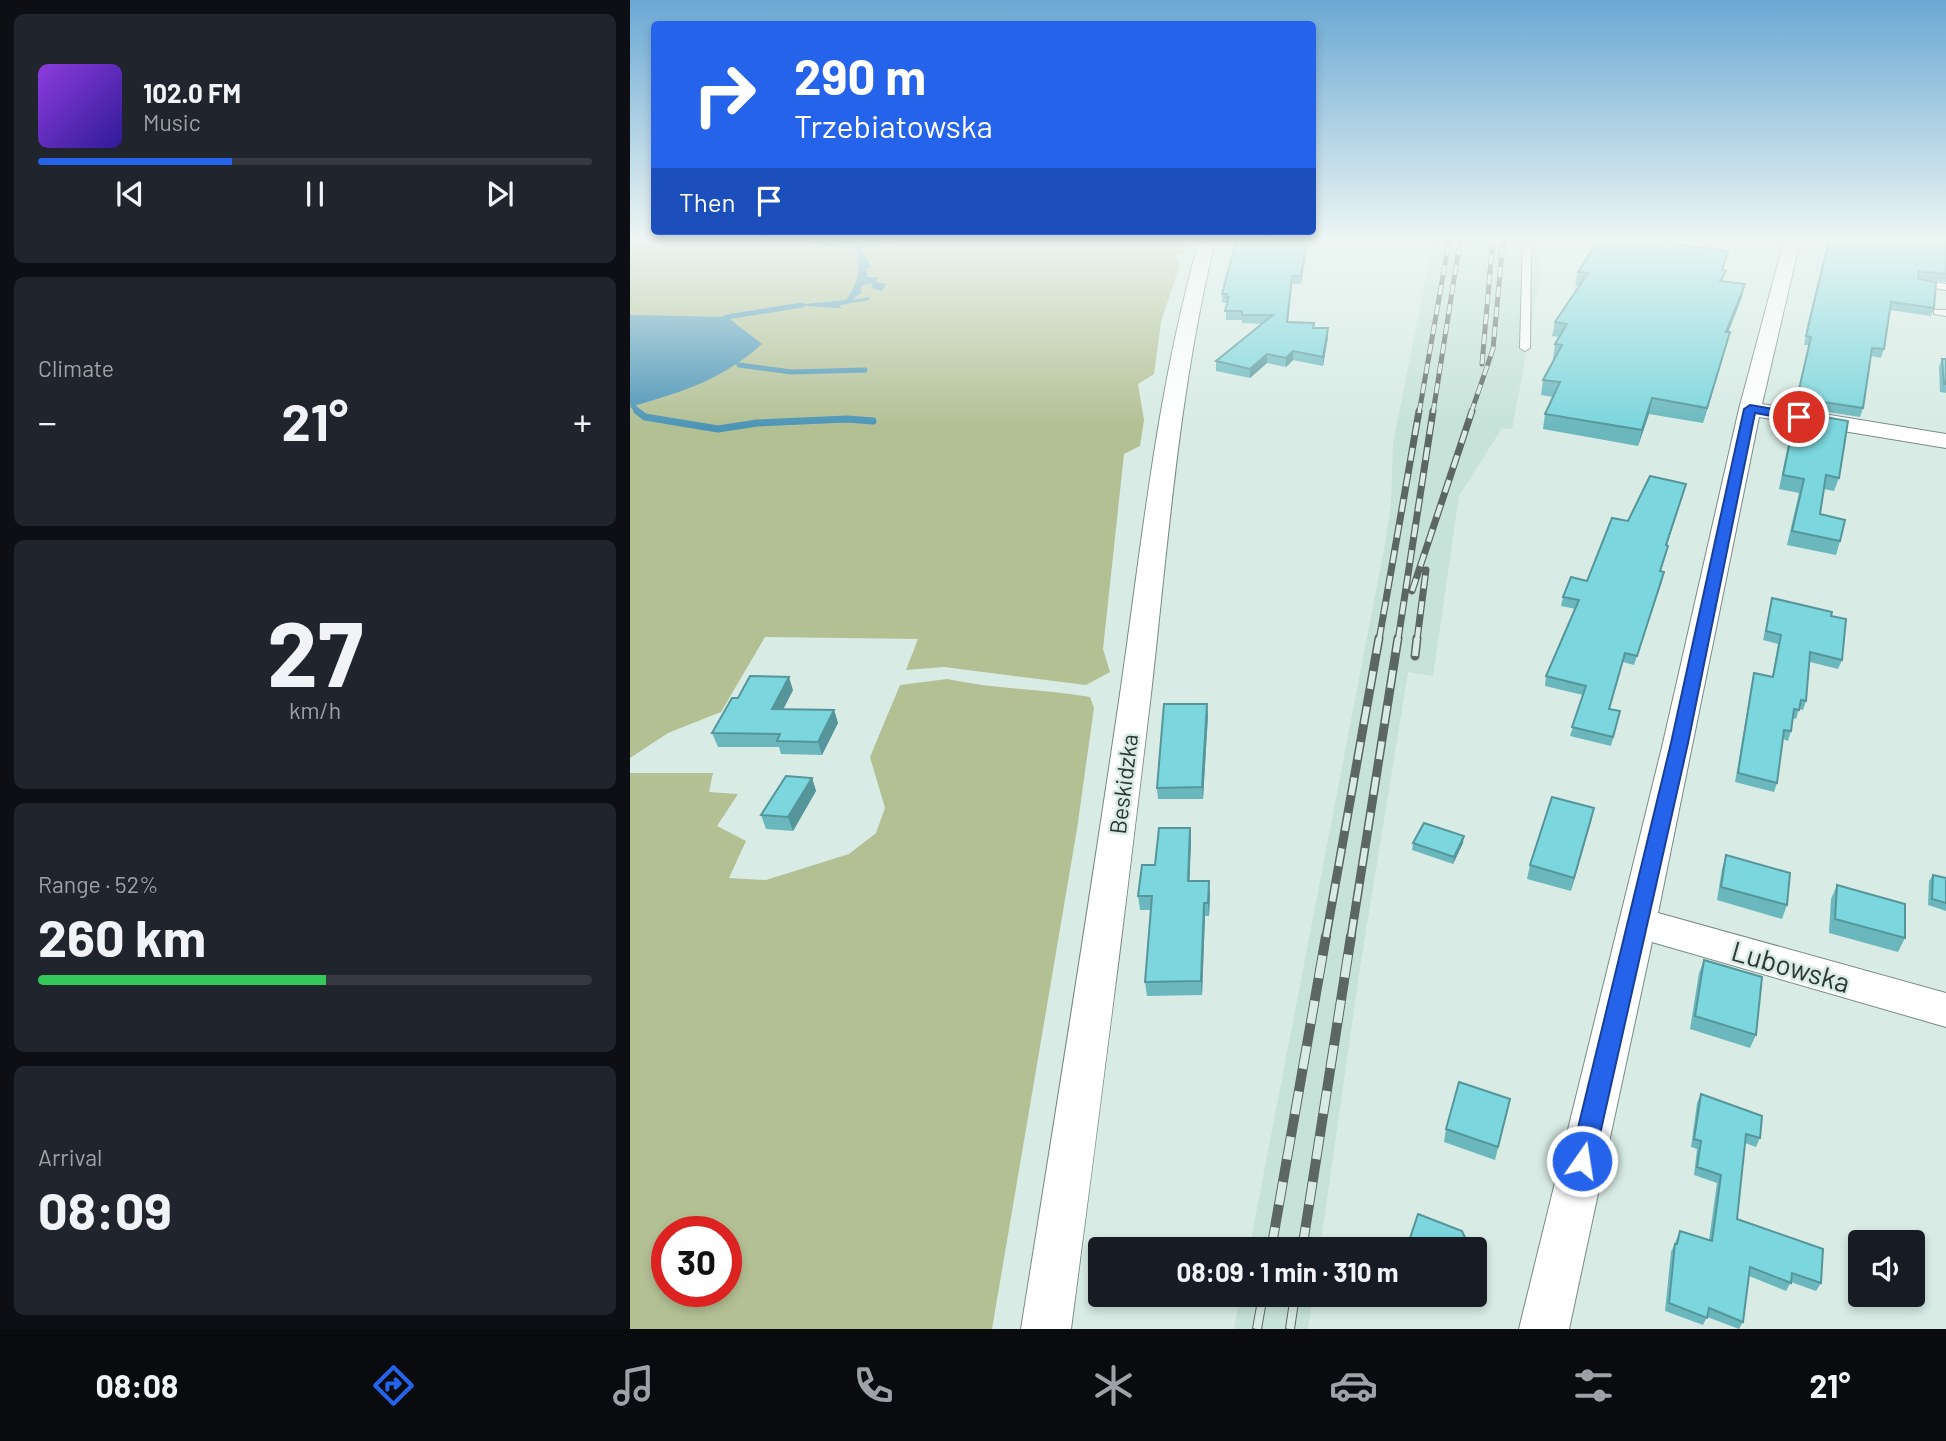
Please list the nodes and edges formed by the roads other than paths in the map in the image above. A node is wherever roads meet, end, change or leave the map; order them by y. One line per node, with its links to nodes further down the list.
1 (1191, 303): 9 (street, Beskidzka)
2 (1526, 303): 4 (lane)
3 (1776, 303): 5 (street)
4 (1525, 348)
5 (1750, 409): 6 (street); 7 (street)
6 (1946, 441)
7 (1636, 922): 8 (street, Lubowska); 10 (street)
8 (1946, 1010)
9 (1046, 1329)
10 (1544, 1329)

